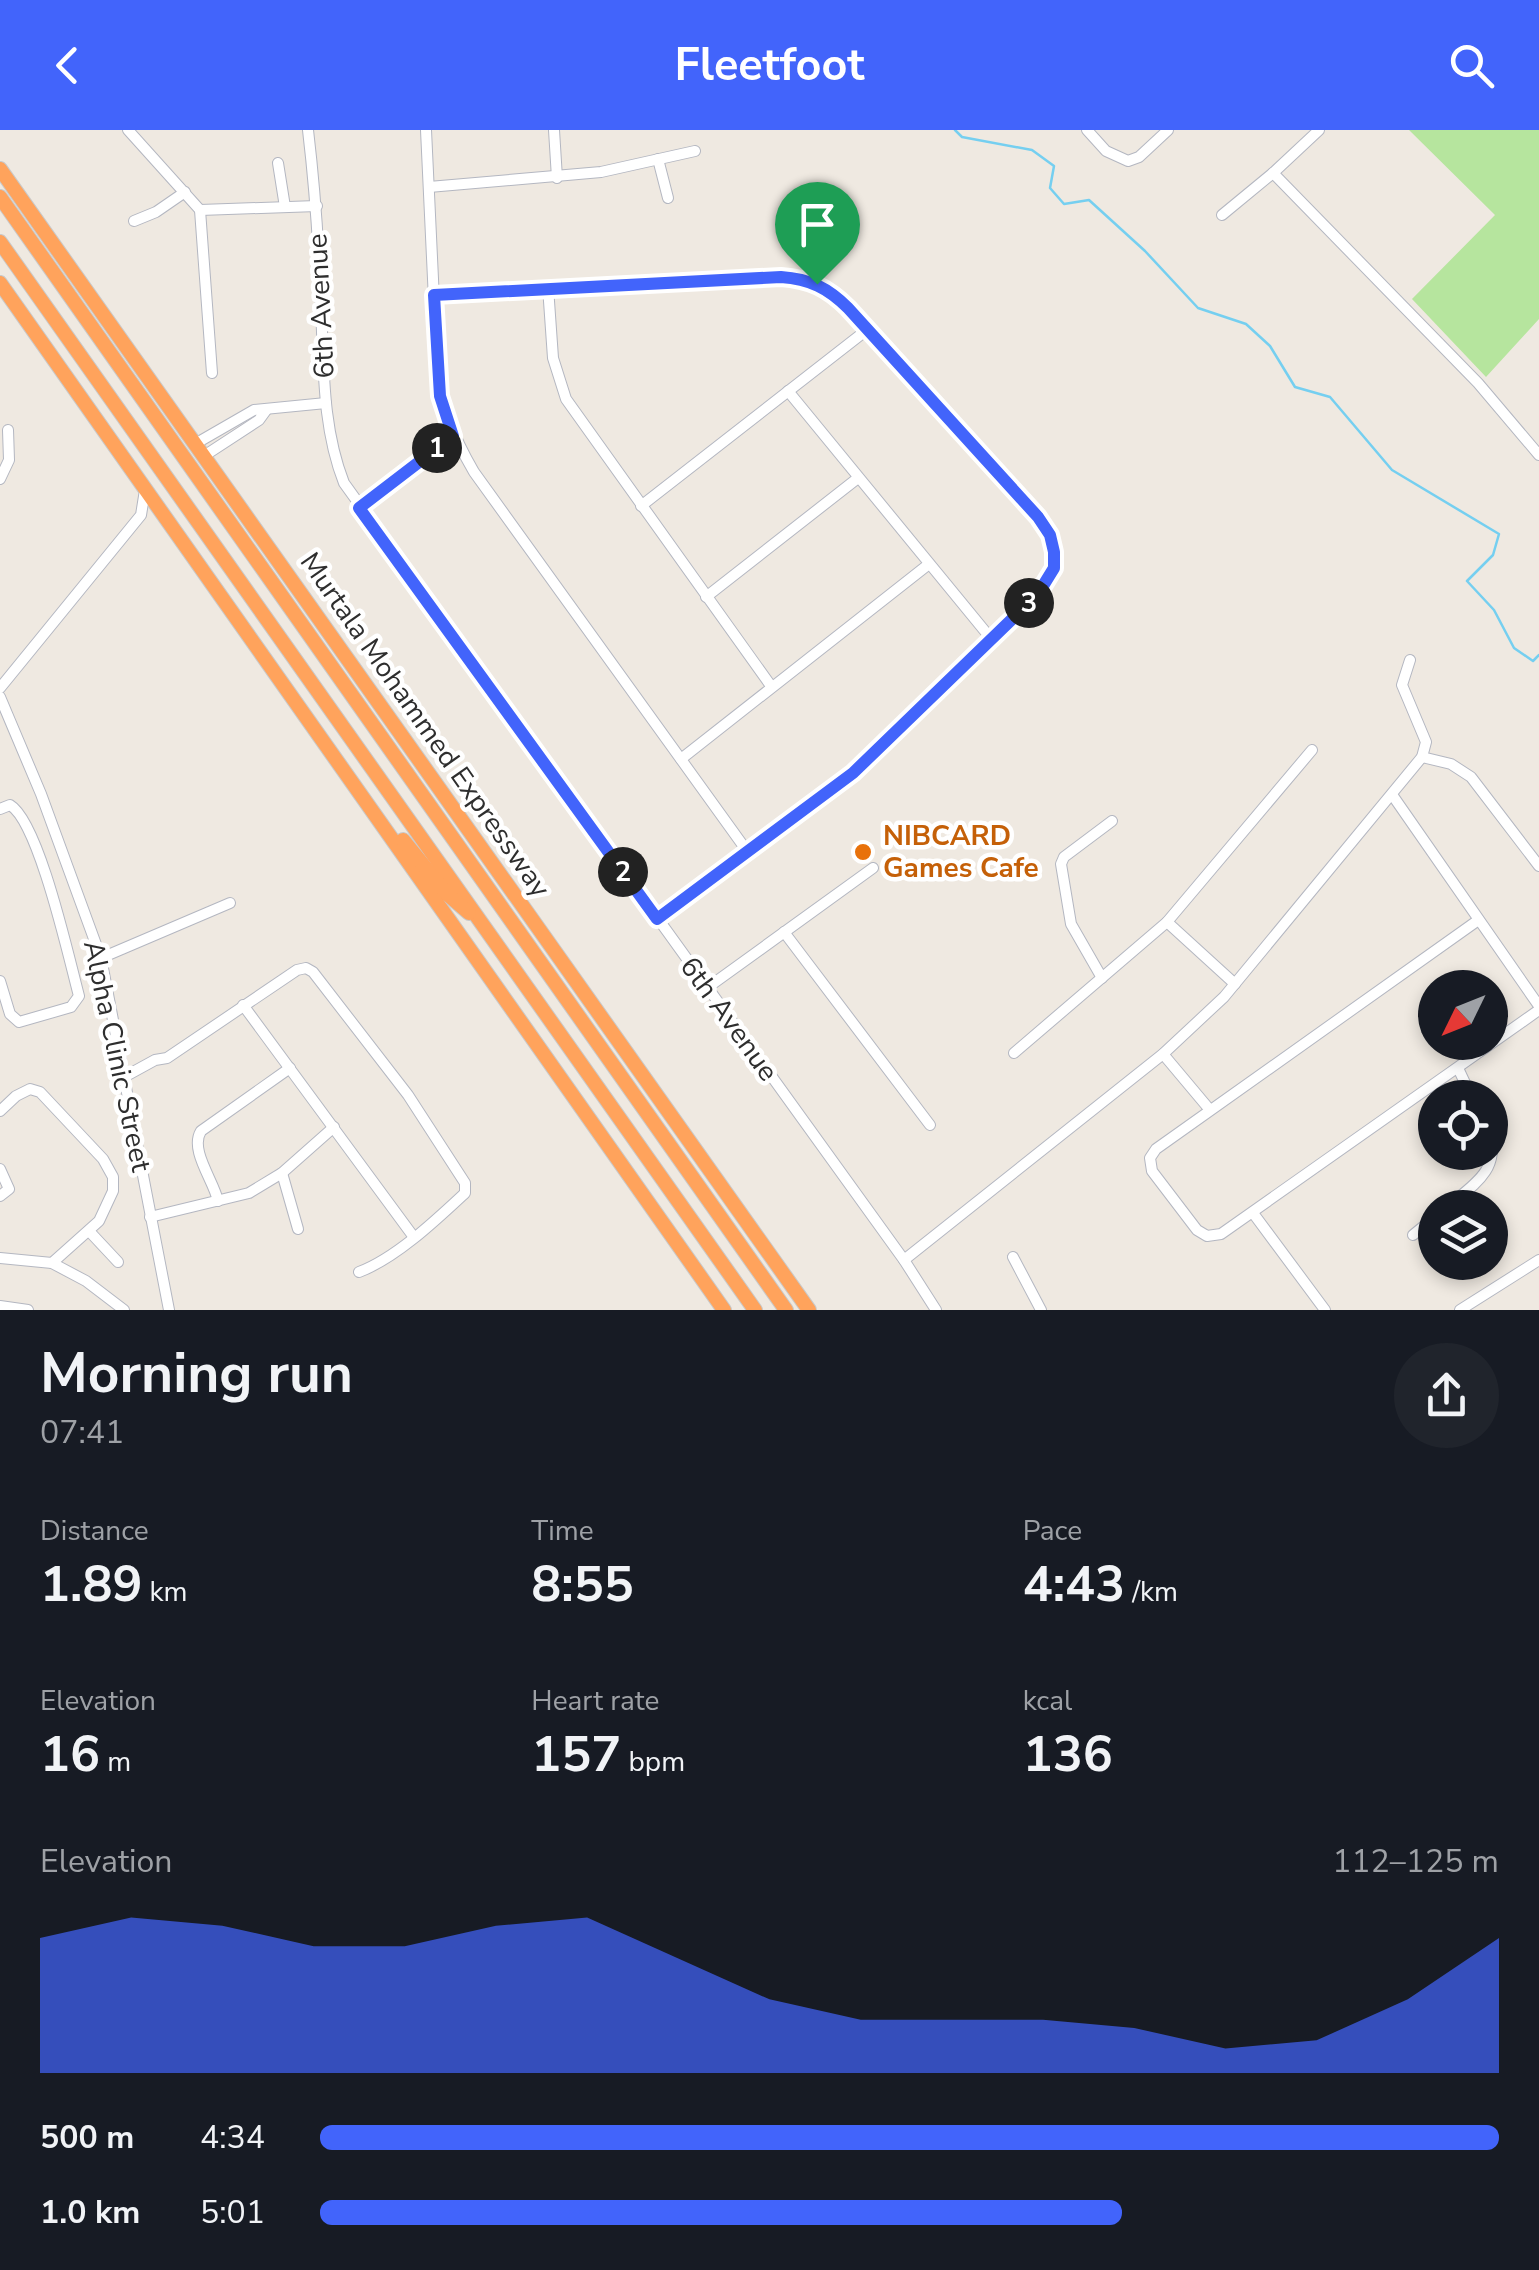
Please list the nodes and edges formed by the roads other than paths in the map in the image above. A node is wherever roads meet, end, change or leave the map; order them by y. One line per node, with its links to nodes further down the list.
1 (128, 130): 15 (street)
2 (308, 130): 18 (street, 6th Avenue)
3 (426, 130): 14 (street)
4 (554, 130): 13 (street)
5 (1087, 130): 6 (street)
6 (1168, 130)
7 (1318, 130): 12 (street)
8 (695, 152): 9 (street)
9 (658, 159): 13 (street); 17 (street)
10 (278, 163): 19 (street)
11 (0, 169): 33 (highway, Murtala Mohammed Expressway)
12 (1272, 173): 21 (street); 34 (street)
13 (557, 178): 14 (street)
14 (429, 187): 26 (street)
15 (185, 192): 20 (street); 22 (street)
16 (0, 197): 60 (highway, Murtala Mohammed Expressway)
17 (668, 198)
18 (317, 206): 19 (street); 30 (street, 6th Avenue)
19 (284, 207): 20 (street)
20 (200, 210): 28 (street)
21 (1222, 216)
22 (134, 220)
23 (0, 242): 65 (highway)
24 (0, 284): 37 (highway)
25 (548, 287): 26 (street); 27 (street); 38 (street)
26 (434, 295): 32 (street)
27 (868, 328): 29 (street); 44 (street)
28 (212, 373)
29 (788, 391): 35 (street); 38 (street)
30 (326, 403): 33 (street); 39 (street, 6th Avenue)
31 (8, 430): 36 (street)
32 (453, 436): 39 (street); 51 (street)
33 (200, 450): 54 (highway, Murtala Mohammed Expressway)
34 (1539, 455)
35 (858, 478): 42 (street); 43 (street)
36 (0, 479)
37 (146, 488): 40 (street); 41 (highway)
38 (641, 506): 43 (street)
39 (359, 508): 62 (street, 6th Avenue)
40 (142, 515): 41 (street); 47 (street)
41 (164, 515): 52 (highway)
42 (929, 564): 44 (street); 46 (street)
43 (706, 597): 46 (street)
44 (992, 640): 57 (street)
45 (1410, 660): 50 (street)
46 (772, 686): 51 (street)
47 (0, 687)
48 (0, 697): 67 (street, Alpha Clinic Street)
49 (1312, 750): 64 (street)
50 (1422, 757): 53 (street); 58 (street)
51 (681, 759): 57 (street)
52 (356, 788): 65 (highway); 108 (highway)
53 (1393, 796): 63 (street); 70 (street)
54 (452, 805): 60 (highway); 111 (highway, Murtala Mohammed Expressway)
55 (0, 809): 69 (street)
56 (1112, 821): 68 (street)
57 (747, 851): 62 (street)
58 (1539, 866)
59 (873, 868): 66 (street)
60 (481, 878): 110 (highway, Murtala Mohammed Expressway)
61 (230, 903): 67 (street)
62 (657, 919): 71 (street, 6th Avenue)
63 (1477, 921): 73 (street); 80 (street)
64 (1166, 922): 68 (street); 70 (street)
65 (485, 927): 109 (highway)
66 (784, 932): 71 (street); 82 (street)
67 (102, 958): 78 (street, Alpha Clinic Street)
68 (1102, 978): 74 (street)
69 (0, 981)
70 (1235, 984): 75 (street)
71 (706, 988): 99 (street, 6th Avenue)
72 (243, 1006): 76 (street); 78 (street); 96 (street)
73 (1539, 1008): 77 (street)
74 (1014, 1053)
75 (1163, 1054): 80 (street); 99 (street)
76 (290, 1068): 83 (street); 89 (street)
77 (1458, 1068): 79 (street); 90 (street)
78 (124, 1077): 91 (street, Alpha Clinic Street)
79 (1464, 1080)
80 (1210, 1110): 90 (street)
81 (0, 1111): 93 (street)
82 (930, 1125)
83 (334, 1128): 86 (street); 96 (street)
84 (0, 1169): 88 (street)
85 (1486, 1170): 87 (street)
86 (282, 1173): 89 (street); 92 (street)
87 (1465, 1190)
88 (0, 1196)
89 (218, 1202): 91 (street)
90 (1253, 1213): 114 (street)
91 (150, 1217): 107 (street, Alpha Clinic Street)
92 (298, 1229)
93 (89, 1231): 101 (street); 102 (street)
94 (1418, 1231): 95 (street)
95 (1413, 1235)
96 (413, 1236): 103 (street)
97 (1013, 1257): 113 (street)
98 (0, 1258): 102 (street)
99 (904, 1260): 112 (street, 6th Avenue)
100 (1539, 1260): 115 (street)
101 (118, 1262)
102 (52, 1263): 106 (street)
103 (359, 1272)
104 (0, 1306): 105 (street)
105 (28, 1310)
106 (124, 1310)
107 (169, 1310)
108 (724, 1310)
109 (755, 1310)
110 (786, 1310)
111 (809, 1310)
112 (936, 1310)
113 (1041, 1310)
114 (1324, 1310)
115 (1460, 1310)

